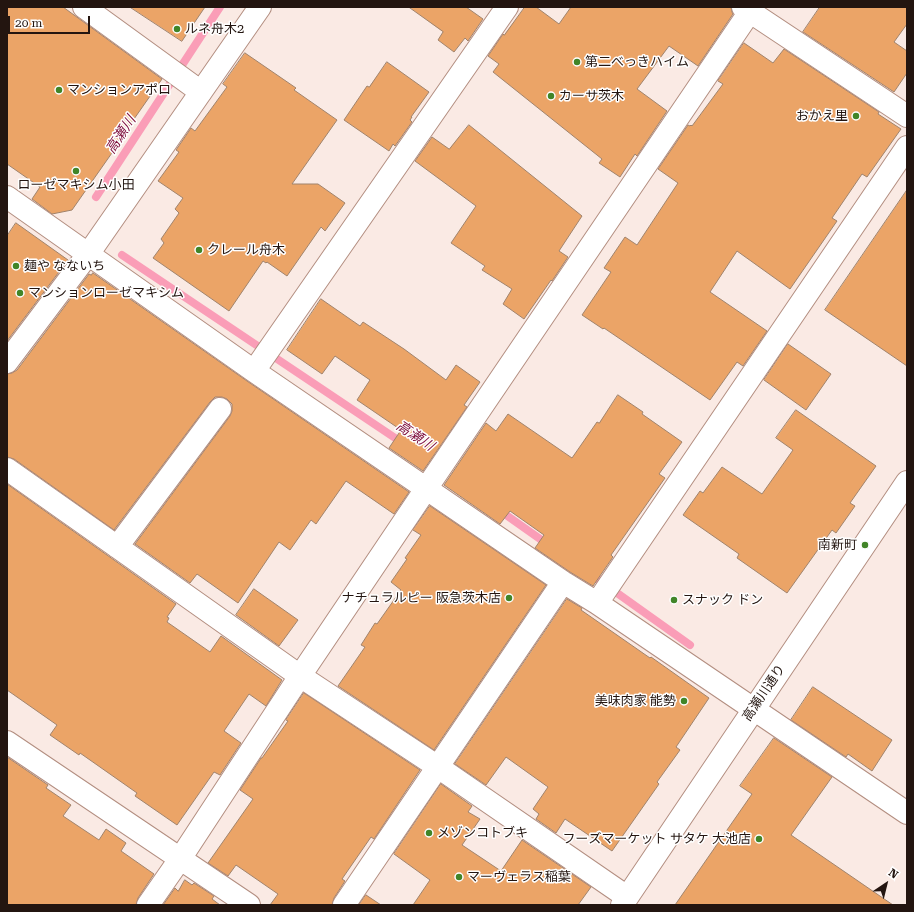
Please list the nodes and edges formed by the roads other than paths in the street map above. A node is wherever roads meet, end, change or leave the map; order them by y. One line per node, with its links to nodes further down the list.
1 (84, 7): 5 (street)
2 (260, 7): 5 (street)
3 (507, 7): 10 (street)
4 (749, 9): 6 (street); 14 (street)
5 (187, 82): 9 (street)
6 (907, 116)
7 (907, 147): 18 (street)
8 (7, 197): 9 (street)
9 (89, 254): 10 (street); 11 (street)
10 (262, 359): 14 (street)
11 (7, 362)
12 (220, 409): 16 (street)
13 (7, 469): 16 (street)
14 (434, 477): 17 (street); 19 (street)
15 (907, 482): 20 (street, 高瀬川通り)
16 (117, 547): 19 (street)
17 (563, 582): 18 (street); 22 (street)
18 (603, 593): 20 (street)
19 (300, 676): 22 (street); 24 (street)
20 (754, 708): 23 (street); 25 (street, 高瀬川通り)
21 (7, 742): 24 (street)
22 (438, 767): 25 (street); 28 (street)
23 (907, 813)
24 (180, 859): 26 (street); 27 (street)
25 (625, 901)
26 (148, 905)
27 (248, 905)
28 (344, 905)

